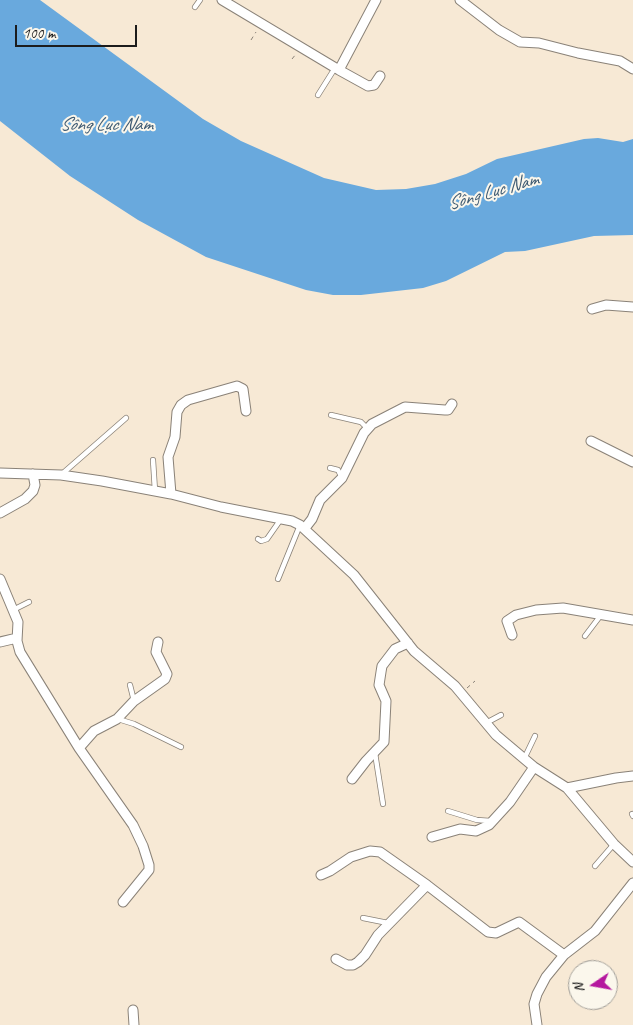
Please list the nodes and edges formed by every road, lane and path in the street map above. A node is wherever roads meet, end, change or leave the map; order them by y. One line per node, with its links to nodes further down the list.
1 (200, 0): 5 (lane)
2 (222, 0): 6 (street)
3 (376, 0): 8 (street)
4 (460, 0): 9 (street)
5 (195, 7)
6 (262, 24): 7 (path); 8 (street)
7 (251, 40)
8 (337, 69): 10 (street); 11 (lane)
9 (633, 69)
10 (380, 76)
11 (318, 95)
12 (633, 307): 13 (street)
13 (592, 309)
14 (452, 404): 18 (street)
15 (246, 411): 28 (street)
16 (332, 415): 18 (lane)
17 (126, 418): 25 (lane)
18 (367, 428): 26 (street)
19 (591, 440): 21 (street)
20 (153, 460): 27 (lane)
21 (633, 462)
22 (330, 468): 26 (lane)
23 (0, 473): 24 (street)
24 (33, 474): 25 (street); 29 (street)
25 (61, 475): 27 (street)
26 (342, 478): 31 (street)
27 (155, 491): 28 (street)
28 (171, 494): 30 (street)
29 (0, 513)
30 (281, 519): 31 (street); 32 (lane)
31 (303, 526): 34 (lane); 44 (street)
32 (258, 539)
33 (0, 579): 36 (street)
34 (278, 579)
35 (29, 602): 36 (lane)
36 (13, 610): 41 (street)
37 (601, 615): 38 (street); 39 (street); 40 (lane)
38 (633, 620)
39 (512, 635)
40 (585, 636)
41 (17, 638): 42 (street); 52 (street)
42 (0, 642)
43 (158, 642): 46 (street)
44 (408, 643): 49 (street); 53 (street)
45 (130, 685): 46 (lane)
46 (134, 701): 48 (street)
47 (501, 715): 49 (lane)
48 (116, 719): 51 (lane); 52 (street)
49 (485, 723): 54 (street)
50 (535, 736): 54 (lane)
51 (181, 747)
52 (78, 748): 69 (street)
53 (375, 752): 57 (street); 59 (lane)
54 (524, 759): 55 (street)
55 (534, 767): 58 (street); 61 (street)
56 (633, 776): 58 (street)
57 (352, 779)
58 (567, 788): 63 (street)
59 (383, 804)
60 (448, 811): 61 (lane)
61 (493, 821): 62 (street)
62 (432, 837)
63 (614, 844): 64 (street); 65 (lane)
64 (633, 861)
65 (595, 866)
66 (321, 875): 68 (street)
67 (633, 883): 72 (street)
68 (427, 885): 71 (street); 72 (street)
69 (123, 902)
70 (363, 918): 71 (lane)
71 (389, 924): 73 (street)
72 (564, 955): 75 (street)
73 (336, 960)
74 (134, 1010): 76 (street)
75 (534, 1024)
76 (134, 1025)

